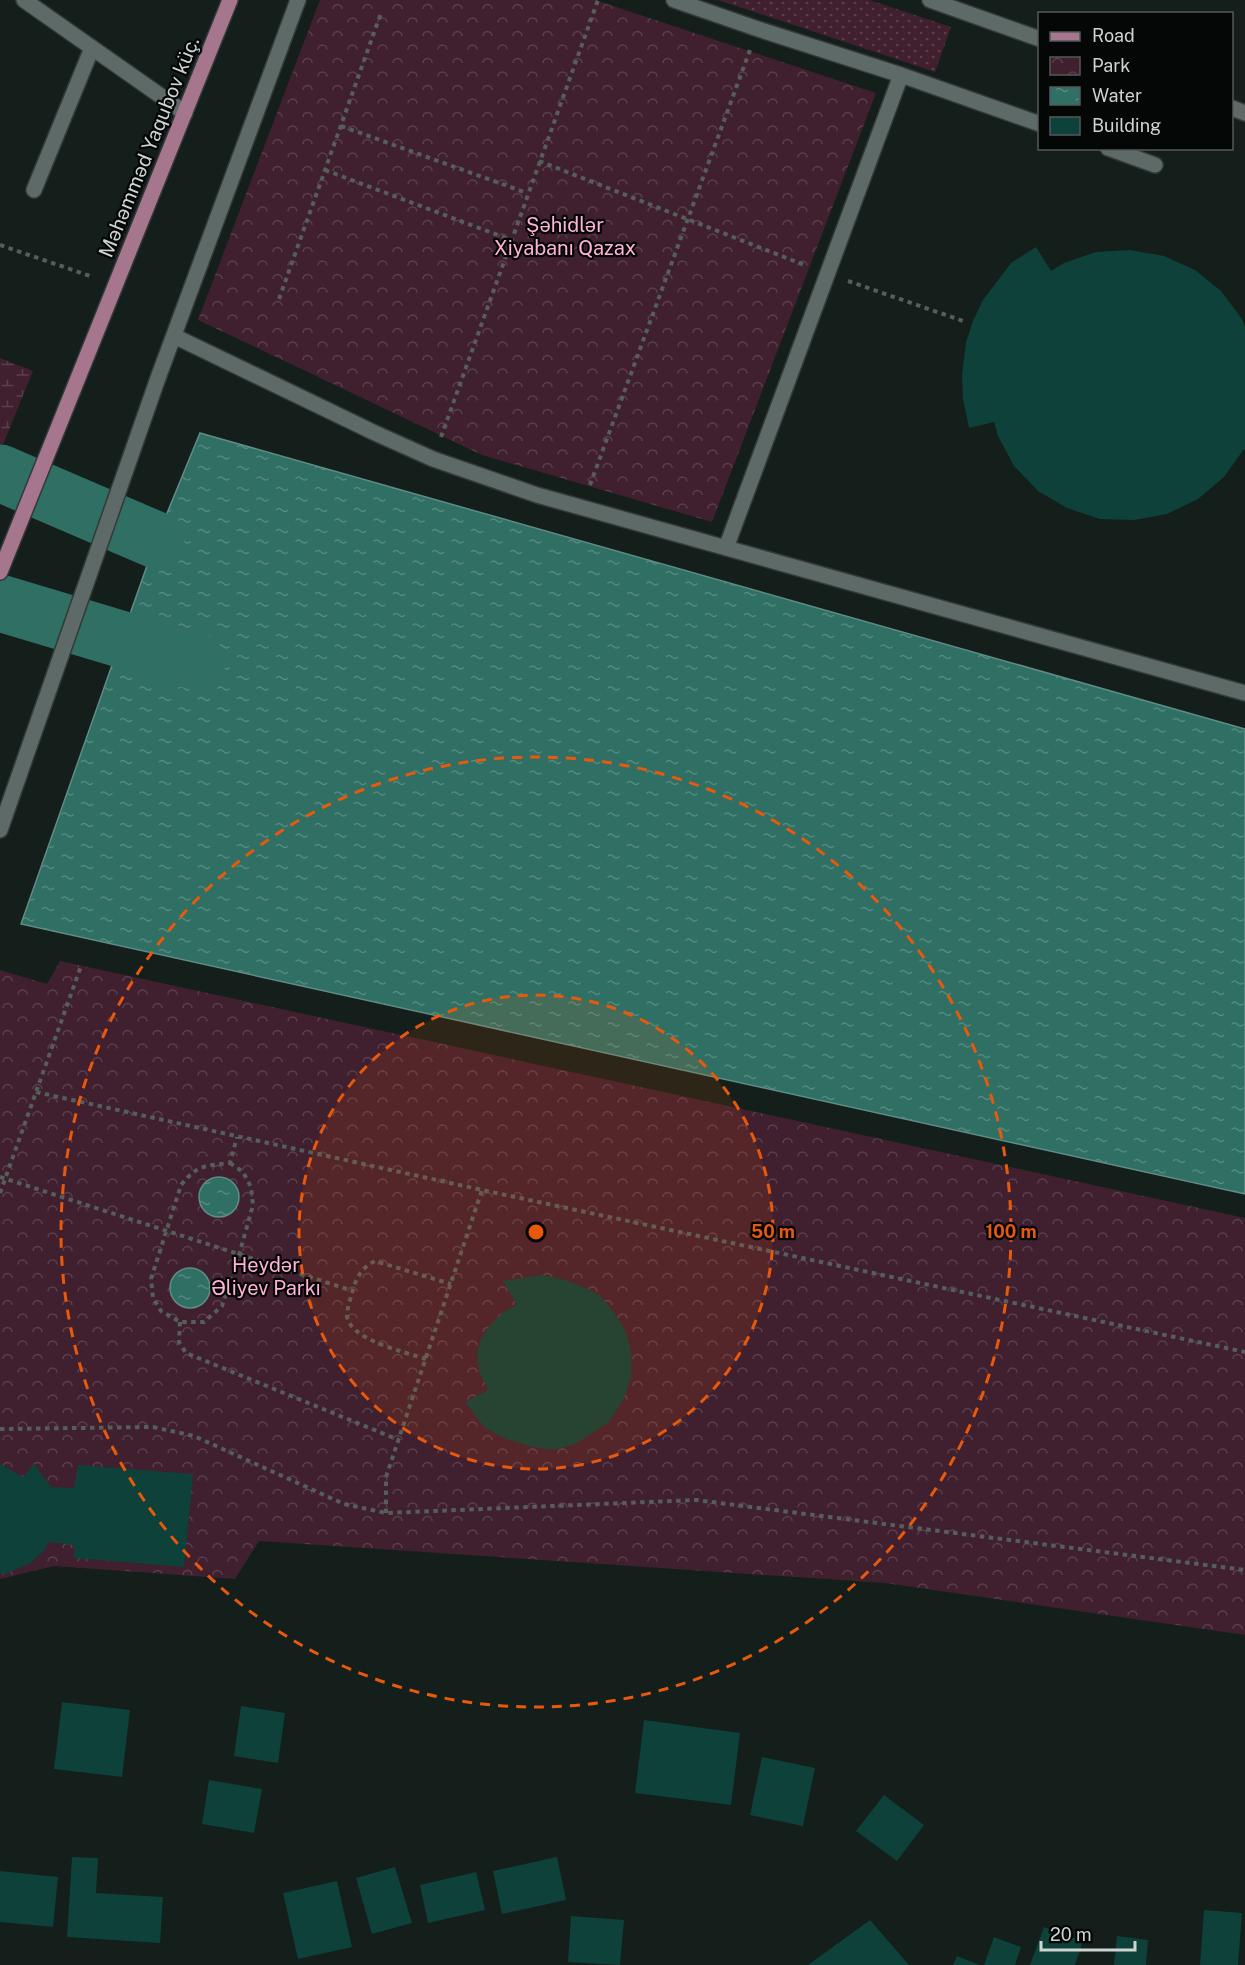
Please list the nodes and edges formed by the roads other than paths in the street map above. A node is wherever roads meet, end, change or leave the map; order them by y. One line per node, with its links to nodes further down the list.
1 (24, 0): 7 (street)
2 (230, 0): 9 (main road, Məhəmməd Yaqubov küç.)
3 (298, 0): 14 (street)
4 (674, 0): 8 (street)
5 (930, 0): 6 (street)
6 (1038, 38)
7 (92, 48): 9 (street); 13 (street)
8 (901, 75): 10 (street); 15 (street)
9 (184, 113): 16 (main road, Məhəmməd Yaqubov küç.)
10 (1038, 123)
11 (1114, 150): 12 (street)
12 (1155, 165)
13 (34, 190)
14 (174, 336): 15 (street); 18 (street)
15 (726, 548): 17 (street)
16 (0, 572)
17 (1245, 693)
18 (0, 830)

